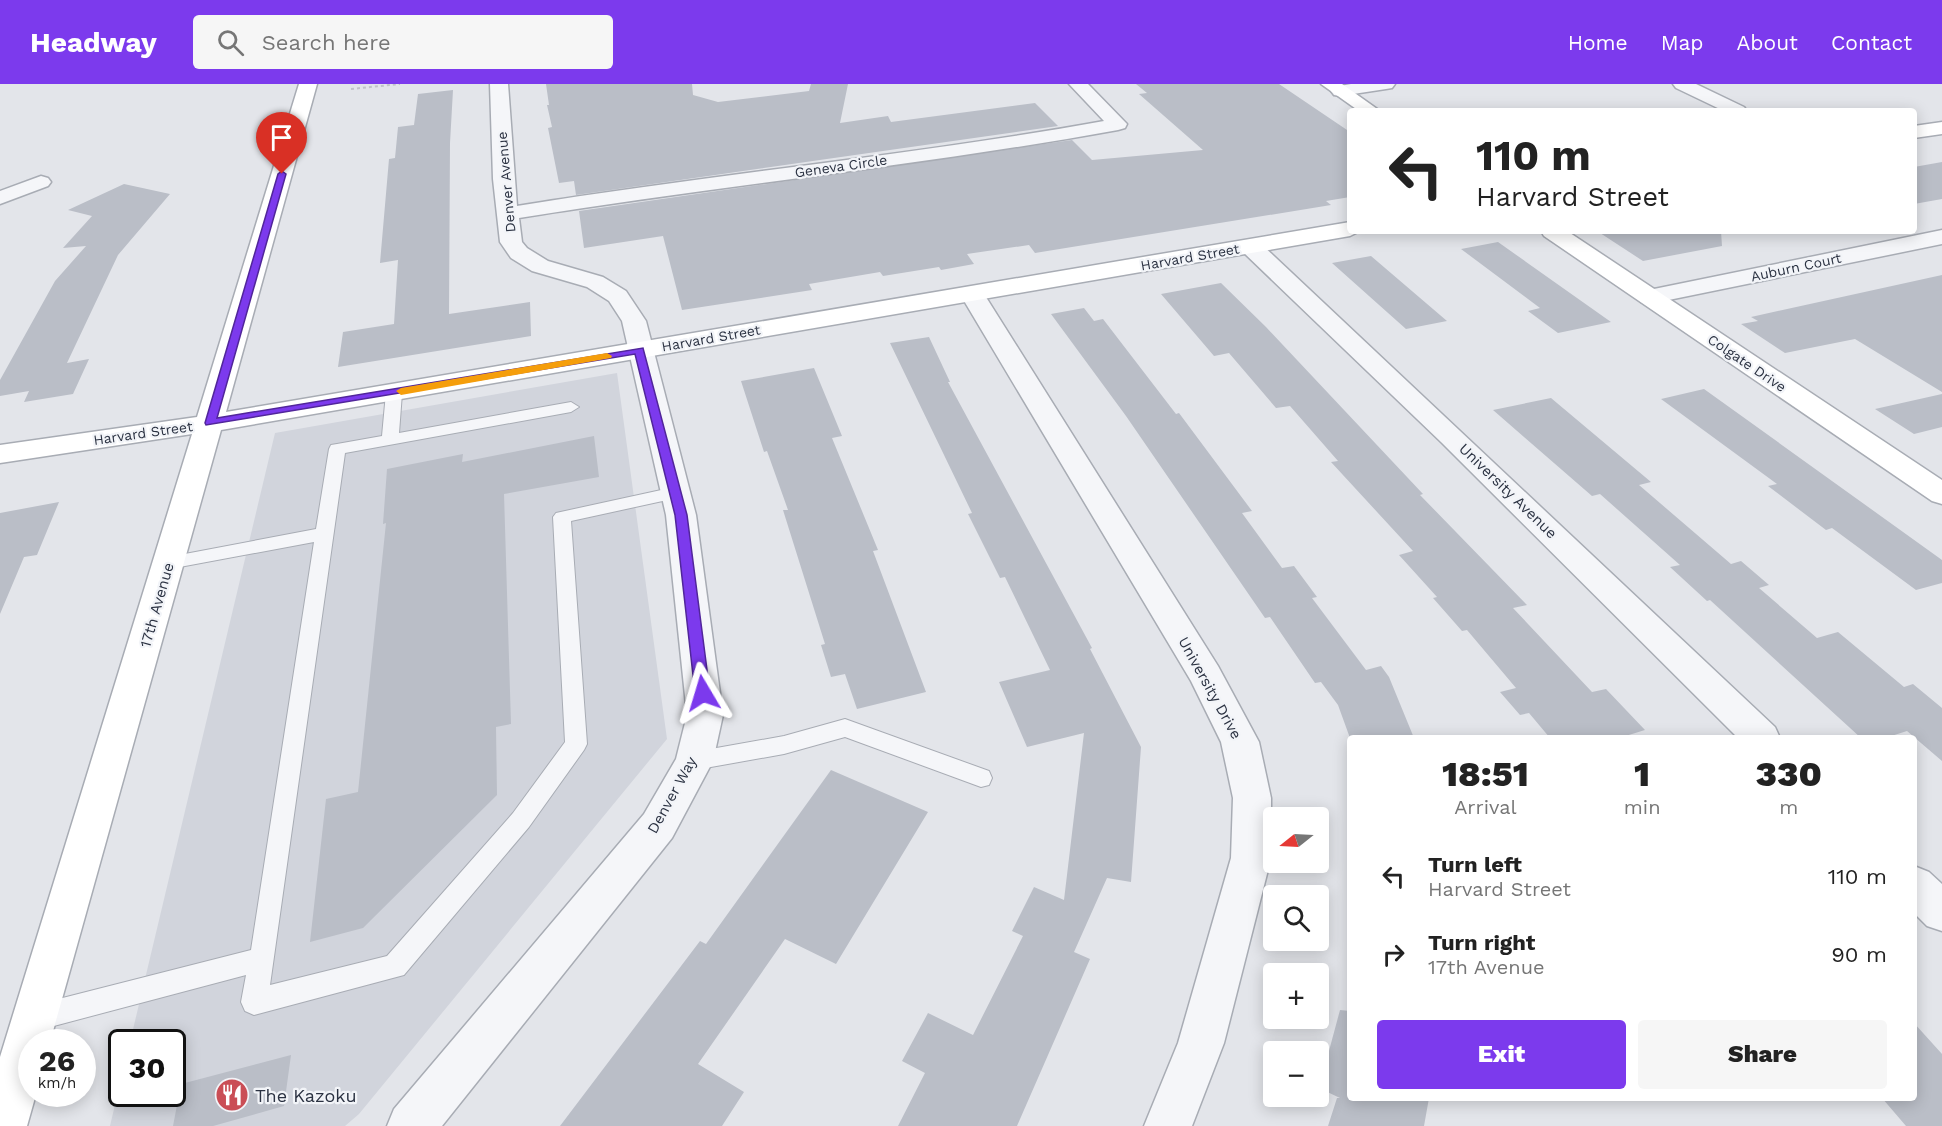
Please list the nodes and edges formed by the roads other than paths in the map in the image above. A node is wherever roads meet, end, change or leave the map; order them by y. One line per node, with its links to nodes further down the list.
1 (308, 84): 23 (street, 17th Avenue)
2 (499, 84): 13 (street, Denver Avenue)
3 (1078, 84): 13 (street, Geneva Circle)
4 (1386, 84): 6 (street)
5 (1682, 84): 8 (street)
6 (1335, 87): 7 (street)
7 (1366, 108)
8 (1732, 108)
9 (1942, 128): 10 (street)
10 (1917, 132)
11 (42, 182): 12 (street)
12 (0, 198)
13 (507, 214): 20 (street, Denver Avenue)
14 (1347, 230): 17 (street, Harvard Street)
15 (1556, 234): 19 (street, Colgate Drive)
16 (1942, 237): 19 (street, Auburn Court)
17 (1251, 246): 18 (street, Harvard Street); 30 (street, University Avenue)
18 (972, 294): 20 (street, Harvard Street); 39 (street, University Drive)
19 (1649, 297): 27 (street, Colgate Drive)
20 (640, 350): 21 (street, Harvard Street); 26 (street, Denver Way)
21 (394, 393): 23 (street, Harvard Street); 24 (lane)
22 (571, 407): 24 (lane)
23 (210, 423): 25 (street, Harvard Street); 29 (street, 17th Avenue)
24 (390, 439): 28 (lane)
25 (0, 454)
26 (675, 493): 31 (street, Denver Way); 35 (lane)
27 (1942, 494)
28 (324, 534): 29 (lane); 35 (lane)
29 (169, 563): 36 (street, 17th Avenue)
30 (1759, 735)
31 (694, 761): 32 (lane); 38 (street, Denver Way)
32 (981, 778)
33 (1917, 888): 34 (street)
34 (1942, 912)
35 (262, 959): 36 (lane)
36 (35, 1018): 37 (street, 17th Avenue)
37 (3, 1126)
38 (411, 1126)
39 (1168, 1126)

